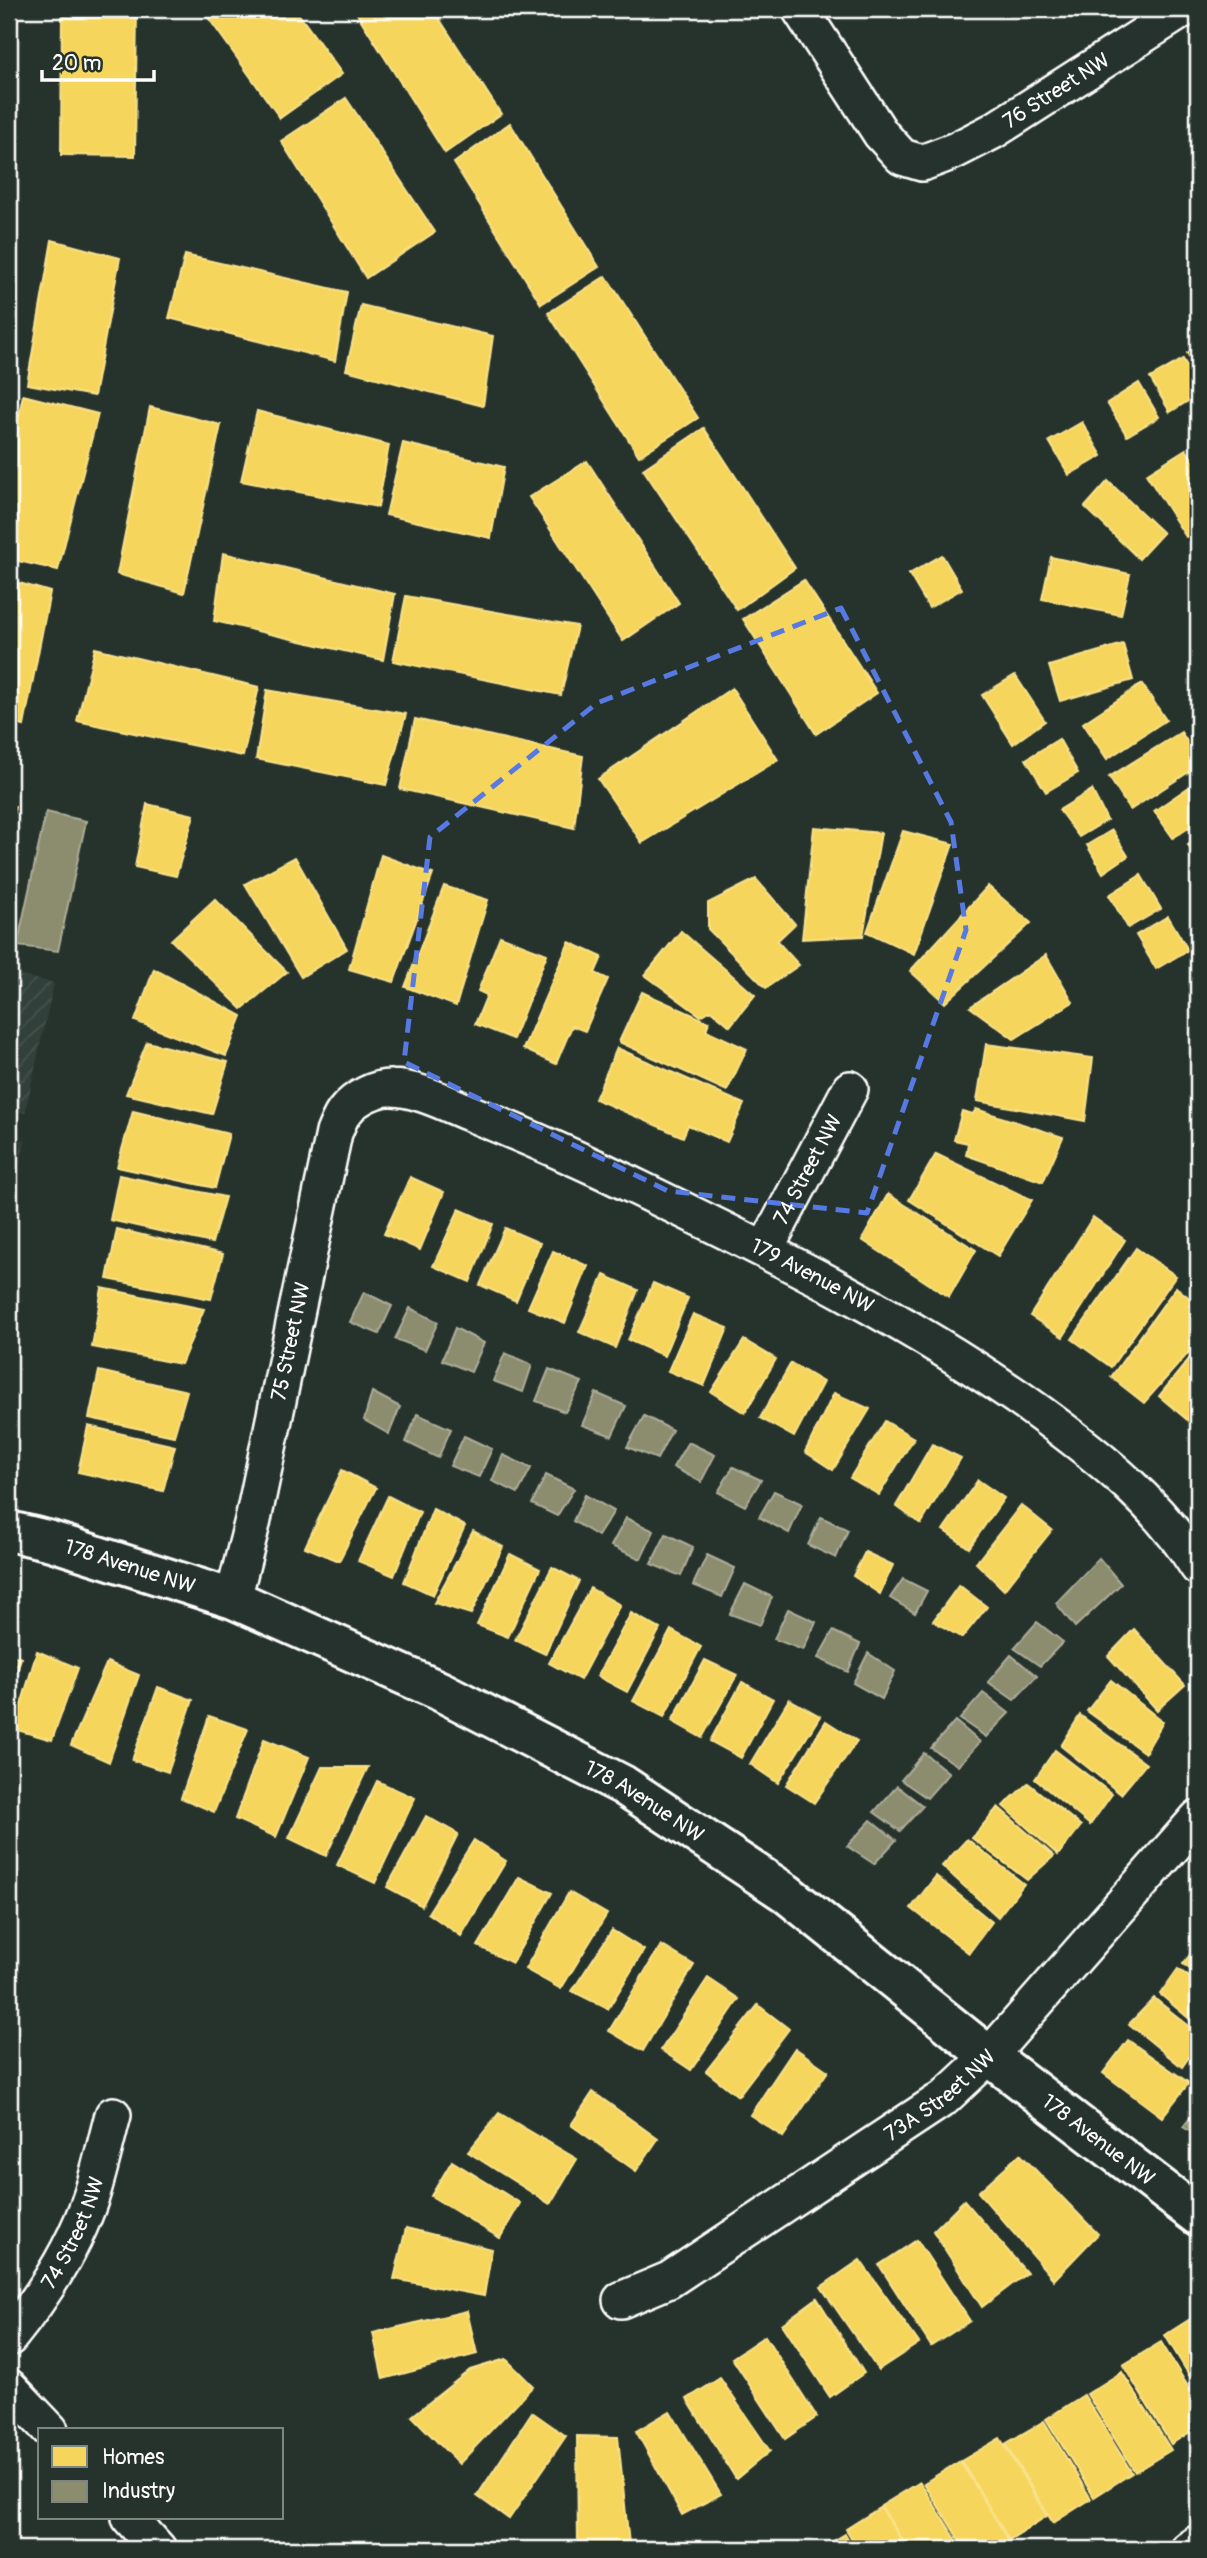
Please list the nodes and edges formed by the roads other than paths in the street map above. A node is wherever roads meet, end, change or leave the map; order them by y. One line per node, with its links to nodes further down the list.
1 (800, 9): 2 (street, 76 Street NW)
2 (1184, 9)
3 (850, 1089): 5 (street, 74 Street NW)
4 (366, 1094): 5 (street, 179 Avenue NW); 8 (street, 75 Street NW)
5 (765, 1250): 7 (street, 179 Avenue NW)
6 (9, 1531): 8 (street, 178 Avenue NW)
7 (1198, 1567)
8 (233, 1599): 10 (street, 178 Avenue NW)
9 (1198, 1818): 10 (street, 73A Street NW)
10 (989, 2056): 12 (street, 178 Avenue NW); 13 (street, 73A Street NW)
11 (113, 2115): 14 (street, 74 Street NW)
12 (1198, 2216)
13 (621, 2300)
14 (9, 2338)
15 (9, 2387): 16 (street)
16 (48, 2428)
17 (132, 2520): 19 (street)
18 (1198, 2543): 20 (street)
19 (158, 2549)
20 (1189, 2549)

